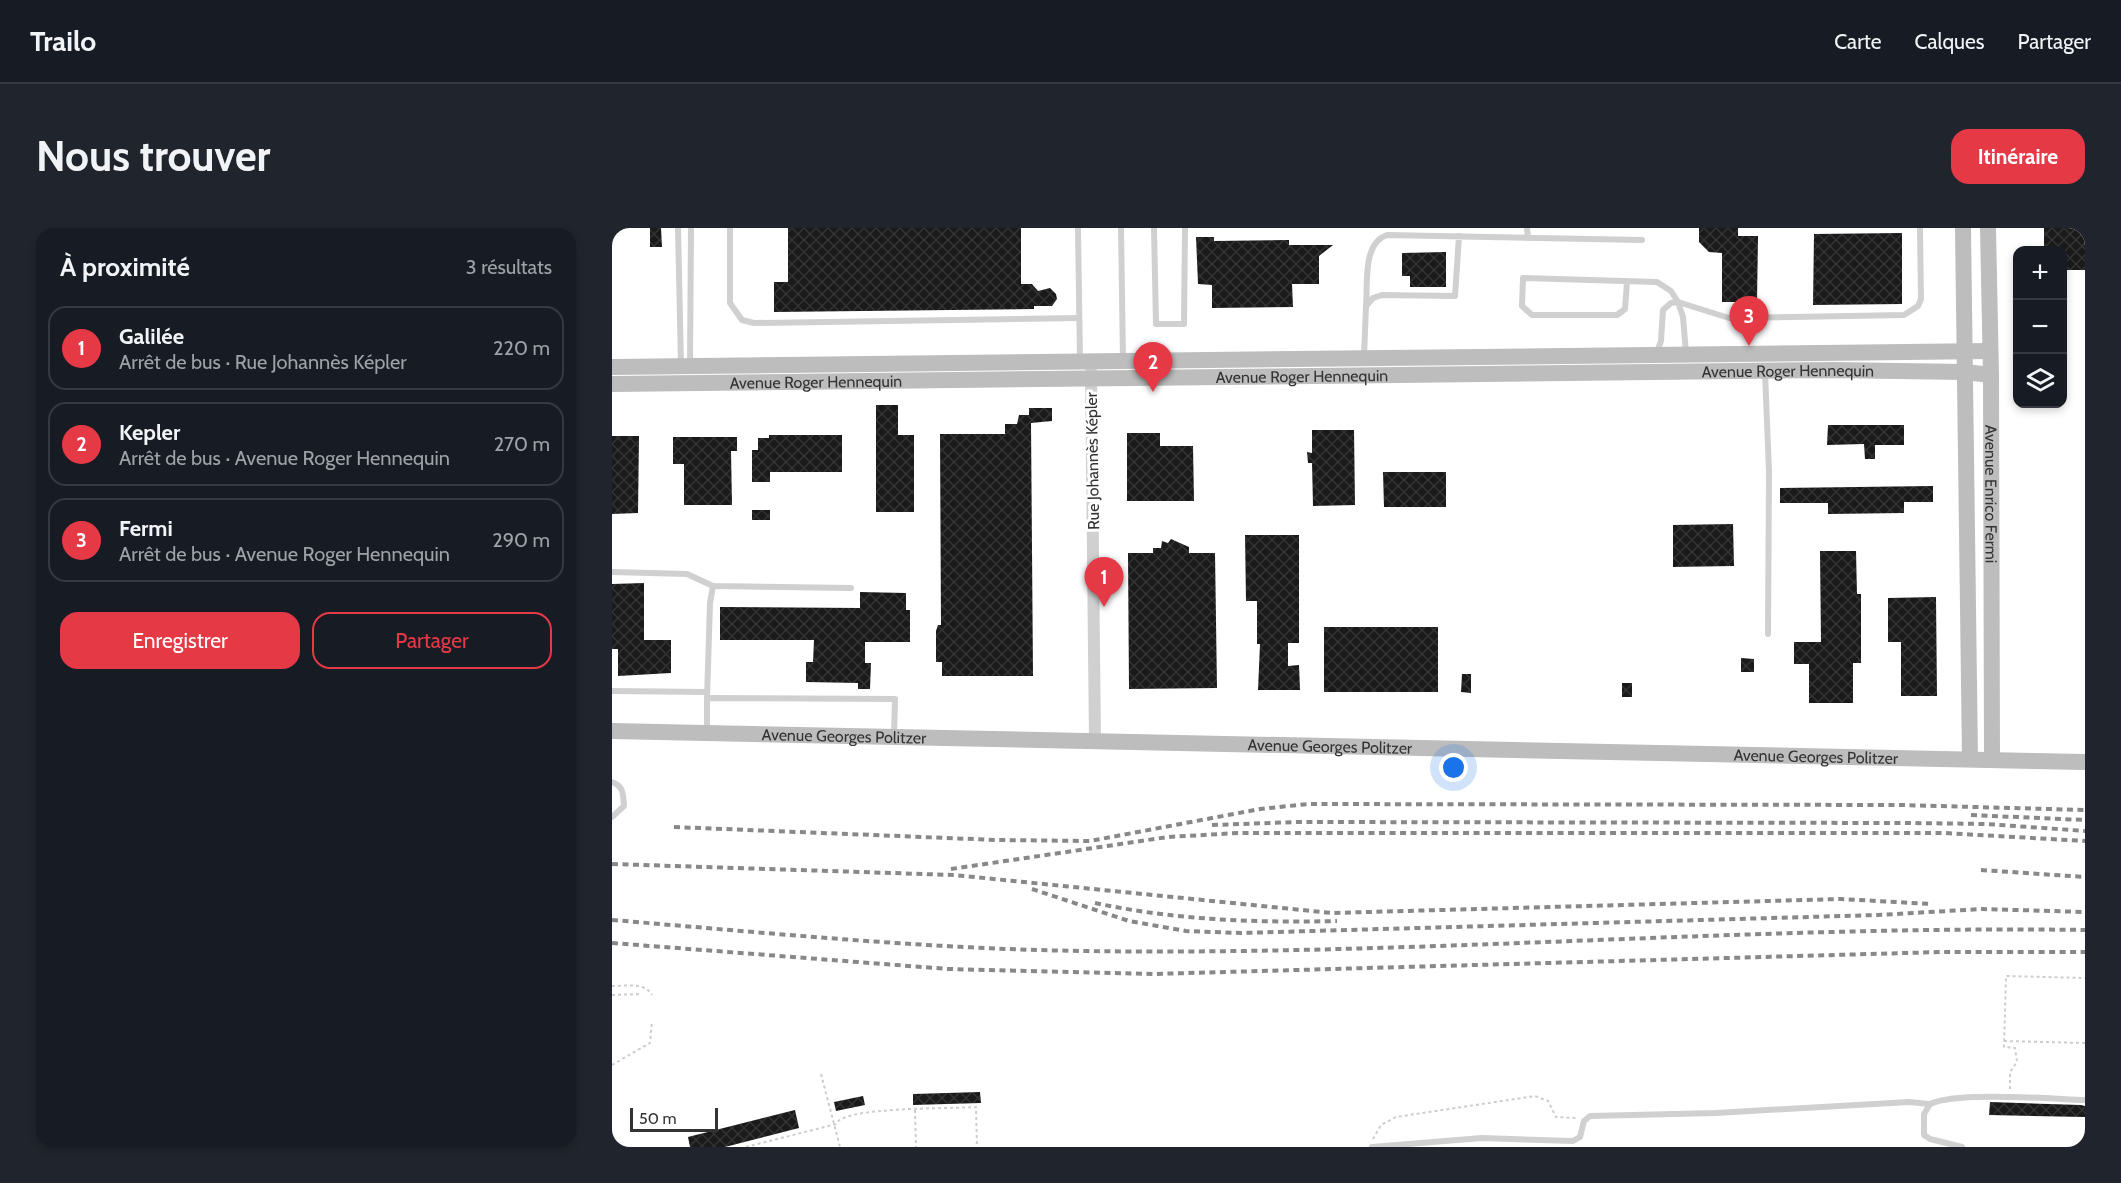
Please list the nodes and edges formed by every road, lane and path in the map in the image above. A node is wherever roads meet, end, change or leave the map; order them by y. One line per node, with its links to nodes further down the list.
1 (678, 228): 26 (lane)
2 (691, 228): 26 (lane)
3 (729, 228): 18 (lane)
4 (1078, 228): 18 (lane)
5 (1121, 228): 25 (lane)
6 (1154, 228): 7 (lane)
7 (1185, 228)
8 (1527, 228): 13 (lane)
9 (1920, 228): 16 (lane)
10 (1963, 228): 20 (street, Avenue Enrico Fermi)
11 (1988, 228): 19 (street, Avenue Enrico Fermi)
12 (1459, 236): 13 (lane); 17 (lane); 17 (lane)
13 (1528, 238): 14 (lane)
14 (1642, 240)
15 (1627, 282): 15 (lane); 16 (lane)
16 (1678, 302): 21 (lane); 22 (lane)
17 (1366, 306): 23 (lane)
18 (1079, 318): 24 (lane)
19 (1990, 351): 20 (street, Avenue Roger Hennequin); 30 (street, Avenue Enrico Fermi)
20 (1964, 352): 21 (street, Avenue Roger Hennequin); 29 (street, Avenue Enrico Fermi)
21 (1687, 355): 22 (street, Avenue Roger Hennequin)
22 (1656, 356): 23 (street, Avenue Roger Hennequin)
23 (1364, 359): 25 (street, Avenue Roger Hennequin)
24 (1085, 361): 25 (street, Avenue Roger Hennequin); 26 (street, Avenue Roger Hennequin); 31 (street, Rue Johannès Képler)
25 (1123, 361)
26 (686, 366): 27 (street, Avenue Roger Hennequin)
27 (612, 367)
28 (1765, 371): 29 (street, Avenue Roger Hennequin); 31 (street, Avenue Roger Hennequin); 36 (lane)
29 (1965, 372): 30 (street, Avenue Roger Hennequin); 43 (street, Avenue Enrico Fermi)
30 (1991, 375): 44 (street, Avenue Enrico Fermi)
31 (1090, 379): 32 (street, Avenue Roger Hennequin); 42 (street, Rue Johannès Képler)
32 (612, 384)
33 (612, 572): 34 (lane)
34 (713, 586): 35 (lane); 38 (lane)
35 (851, 588)
36 (1768, 634)
37 (612, 691): 38 (lane)
38 (707, 695): 40 (lane); 41 (lane)
39 (612, 731): 40 (street, Avenue Georges Politzer)
40 (707, 733): 41 (street, Avenue Georges Politzer)
41 (894, 737): 42 (street, Avenue Georges Politzer)
42 (1095, 741): 43 (street, Avenue Georges Politzer)
43 (1970, 759): 44 (street, Avenue Georges Politzer)
44 (1992, 759): 45 (street, Avenue Georges Politzer)
45 (2085, 762)
46 (612, 782): 47 (lane)
47 (612, 817)
48 (2085, 978): 54 (path)
49 (612, 986): 52 (path)
50 (641, 994): 51 (path)
51 (612, 995)
52 (652, 995)
53 (652, 1021): 56 (path)
54 (2004, 1041): 55 (path); 58 (path)
55 (2085, 1043)
56 (612, 1065)
57 (821, 1074): 63 (path)
58 (2010, 1098): 59 (lane); 60 (lane)
59 (2085, 1100)
60 (1930, 1104): 62 (lane); 69 (lane)
61 (915, 1110): 63 (path); 66 (path); 67 (path)
62 (1587, 1118): 68 (lane); 68 (path)
63 (836, 1124): 64 (path); 65 (path)
64 (746, 1147)
65 (840, 1147)
66 (916, 1147)
67 (977, 1147)
68 (1374, 1147)
69 (1962, 1147)

